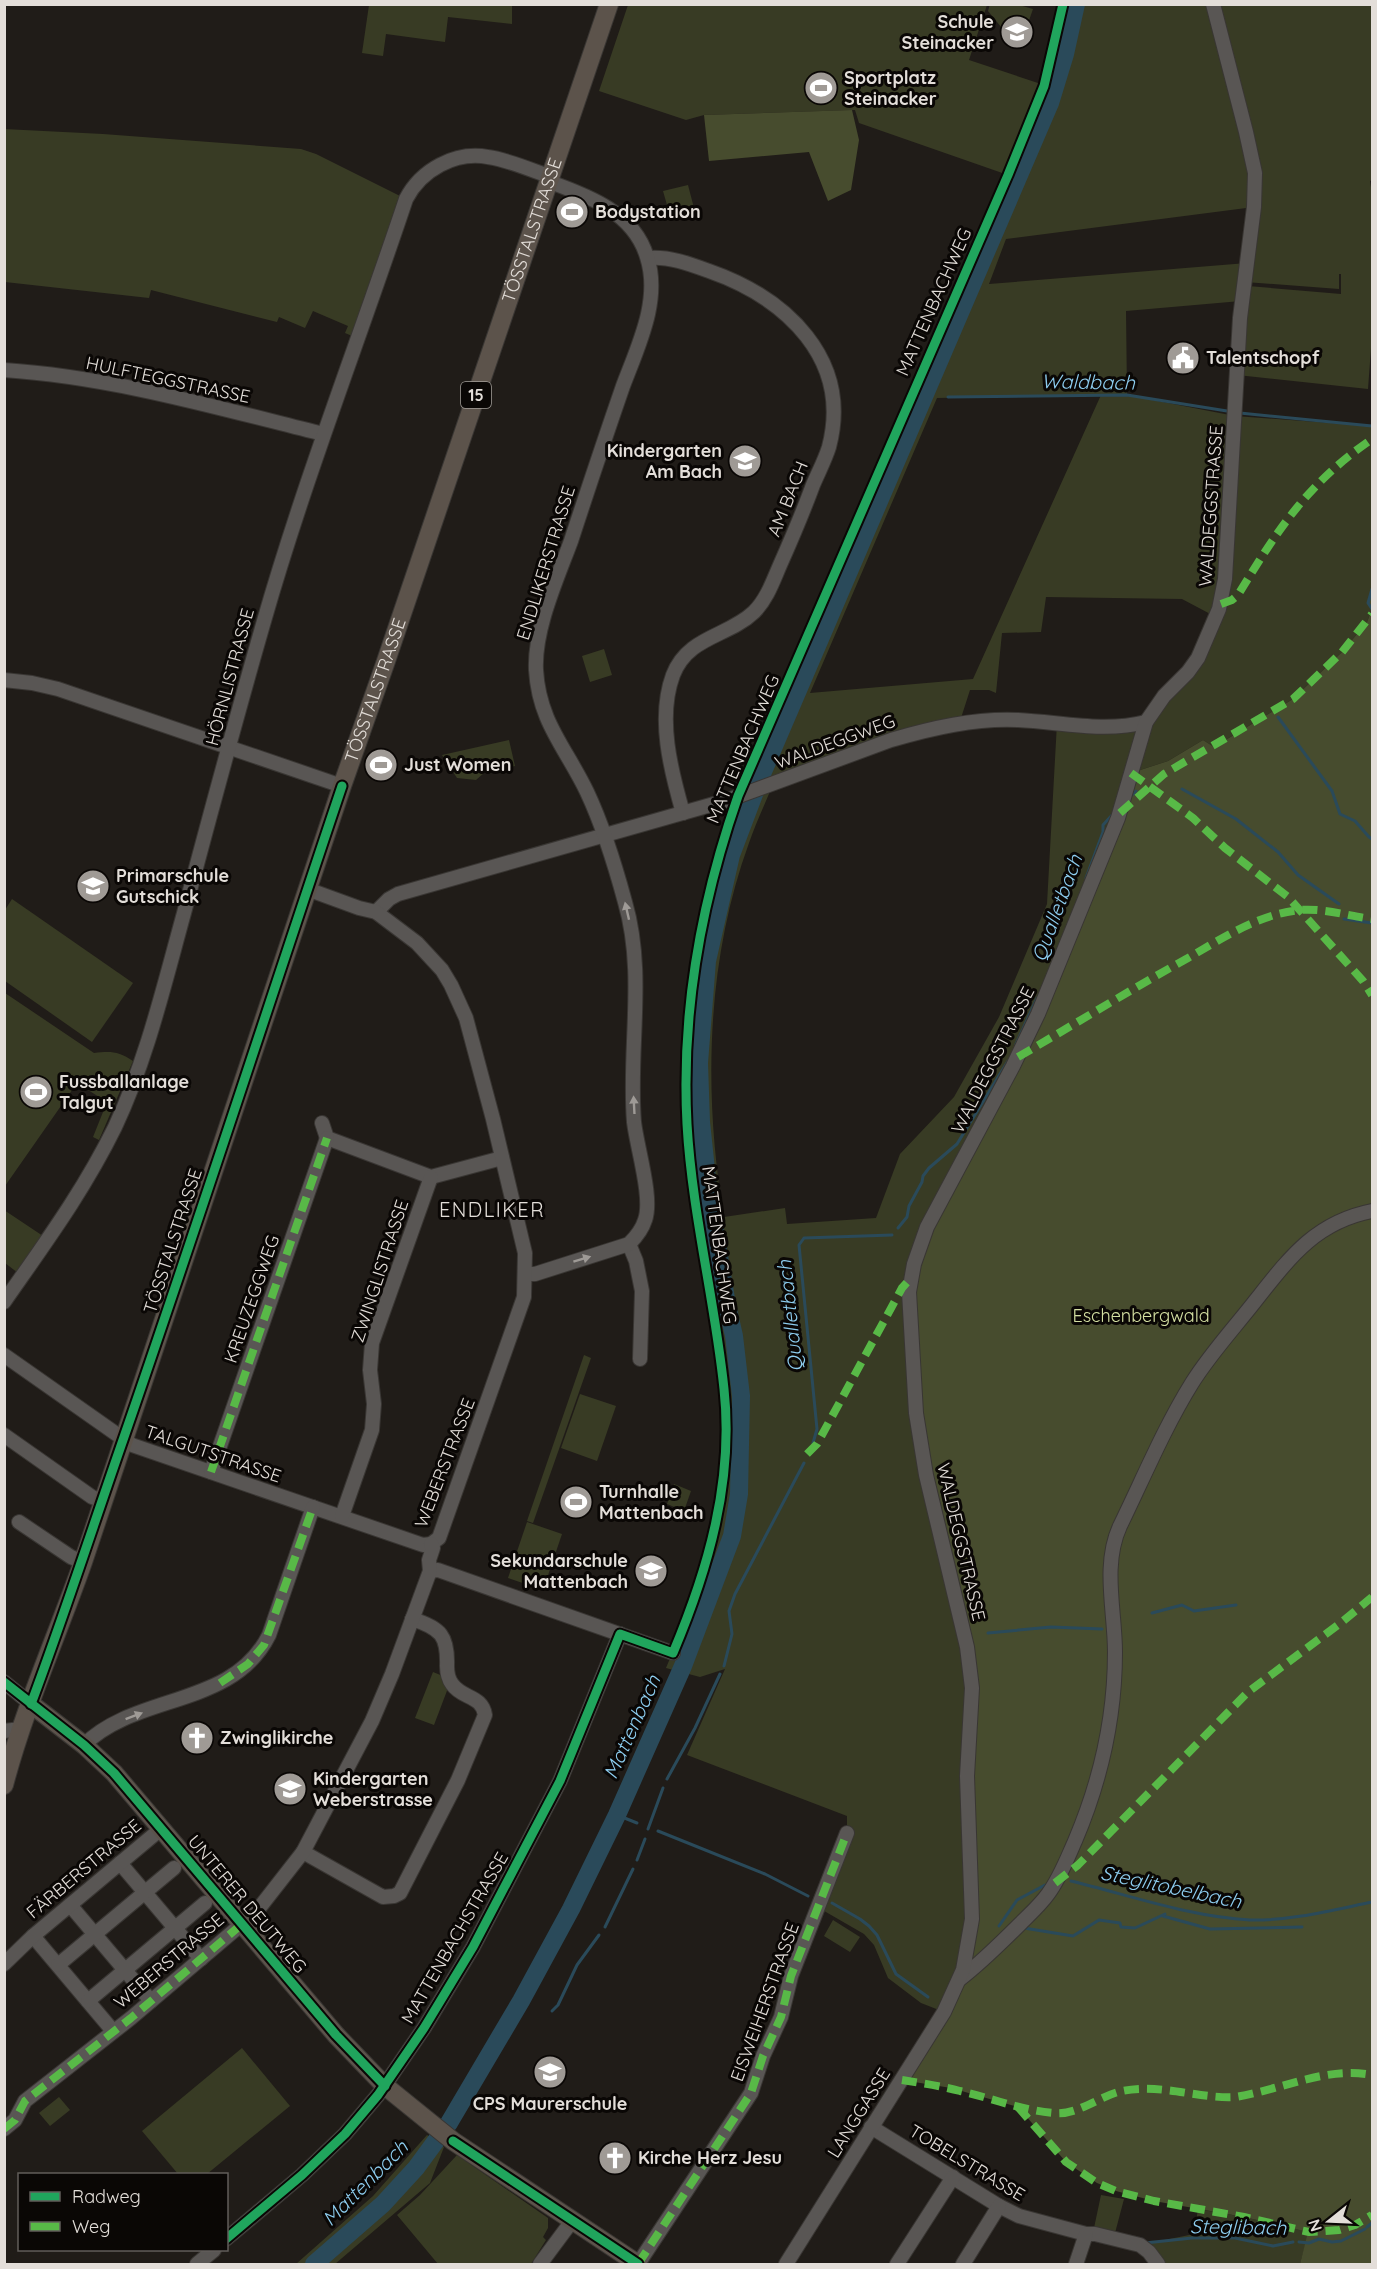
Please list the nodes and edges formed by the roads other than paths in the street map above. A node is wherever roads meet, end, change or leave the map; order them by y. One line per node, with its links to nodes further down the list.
1 (609, 4): 3 (main road, TÖSSTALSTRASSE / 15)
2 (1213, 4): 8 (street, WALDEGGSTRASSE)
3 (550, 180): 4 (street, ENDLIKERSTRASSE); 6 (street, HÖRNLISTRASSE); 10 (main road, TÖSSTALSTRASSE / 15)
4 (648, 258): 11 (street, AM BACH); 12 (street, ENDLIKERSTRASSE)
5 (4, 370): 6 (street, HULFTEGGSTRASSE)
6 (323, 434): 9 (street, HÖRNLISTRASSE)
7 (4, 680): 9 (street)
8 (1146, 722): 11 (street, WALDEGGWEG); 59 (street, WALDEGGSTRASSE)
9 (230, 746): 10 (street); 22 (street, HÖRNLISTRASSE)
10 (342, 786): 13 (main road, TÖSSTALSTRASSE / 15)
11 (683, 813): 12 (street, WALDEGGWEG)
12 (603, 836): 14 (street, WALDEGGWEG); 20 (street, ENDLIKERSTRASSE, one-way to 12)
13 (307, 889): 14 (street, WEBERSTRASSE); 26 (main road, TÖSSTALSTRASSE / 15)
14 (376, 912): 17 (street, WEBERSTRASSE)
15 (322, 1123): 16 (street)
16 (327, 1138): 18 (street); 27 (street, KREUZEGGWEG)
17 (502, 1158): 18 (street); 21 (street, WEBERSTRASSE)
18 (431, 1177): 30 (street, ZWINGLISTRASSE)
19 (1372, 1211): 59 (street)
20 (629, 1244): 21 (street, one-way to 20); 24 (street)
21 (526, 1274): 32 (street, WEBERSTRASSE)
22 (4, 1302)
23 (4, 1355): 26 (street, TALGUTSTRASSE)
24 (640, 1359)
25 (4, 1435): 28 (street)
26 (123, 1439): 27 (street, TALGUTSTRASSE); 28 (main road, TÖSSTALSTRASSE / 15)
27 (211, 1472): 29 (street, TALGUTSTRASSE)
28 (103, 1501): 33 (main road, TÖSSTALSTRASSE / 15)
29 (313, 1507): 30 (street, TALGUTSTRASSE); 41 (street, one-way to 29)
30 (342, 1516): 32 (street, TALGUTSTRASSE)
31 (19, 1522): 33 (street)
32 (431, 1544): 34 (street, WEBERSTRASSE)
33 (82, 1562): 39 (main road, TÖSSTALSTRASSE / 15)
34 (430, 1570): 35 (street, WEBERSTRASSE); 36 (street)
35 (412, 1619): 45 (street, WEBERSTRASSE); 45 (street)
36 (620, 1634): 37 (street); 63 (street, MATTENBACHSTRASSE)
37 (673, 1653)
38 (4, 1682): 39 (street)
39 (31, 1704): 40 (main road, TÖSSTALSTRASSE / 15); 41 (main road, UNTERER DEUTWEG)
40 (13, 1730): 42 (main road, TÖSSTALSTRASSE / 15)
41 (84, 1745): 43 (main road, UNTERER DEUTWEG)
42 (4, 1785)
43 (162, 1828): 46 (street, FÄRBERSTRASSE); 51 (main road, UNTERER DEUTWEG)
44 (847, 1833): 72 (street, EISWEIHERSTRASSE)
45 (303, 1852): 51 (street, WEBERSTRASSE)
46 (120, 1863): 48 (street); 50 (street, FÄRBERSTRASSE)
47 (174, 1868): 48 (street)
48 (144, 1892): 52 (street); 53 (street)
49 (205, 1903): 52 (street)
50 (70, 1905): 53 (street); 54 (street, FÄRBERSTRASSE)
51 (242, 1924): 55 (street, WEBERSTRASSE); 63 (main road, UNTERER DEUTWEG)
52 (175, 1928): 55 (street); 58 (street)
53 (94, 1934): 57 (street); 58 (street)
54 (33, 1936): 56 (street, FÄRBERSTRASSE); 57 (street)
55 (201, 1959): 61 (street, WEBERSTRASSE)
56 (4, 1964)
57 (58, 1965): 60 (street)
58 (126, 1970): 60 (street); 61 (street)
59 (960, 1979): 64 (street, LANGGASSE)
60 (88, 2001): 62 (street)
61 (151, 2001): 62 (street, WEBERSTRASSE)
62 (114, 2031): 65 (street, WEBERSTRASSE)
63 (385, 2086): 68 (main road, UNTERER DEUTWEG); 70 (street, MATTENBACHSTRASSE)
64 (871, 2127): 66 (street, TOBELSTRASSE); 75 (street, LANGGASSE)
65 (4, 2129)
66 (953, 2177): 67 (street, TOBELSTRASSE); 76 (street)
67 (999, 2206): 69 (street, TOBELSTRASSE); 77 (street)
68 (572, 2221): 72 (main road, UNTERER DEUTWEG); 74 (street)
69 (1086, 2234): 78 (street); 79 (street, TOBELSTRASSE)
70 (228, 2237)
71 (213, 2251): 73 (street)
72 (638, 2264)
73 (197, 2265)
74 (540, 2265)
75 (786, 2265)
76 (897, 2265)
77 (963, 2265)
78 (1076, 2265)
79 (1158, 2265)

